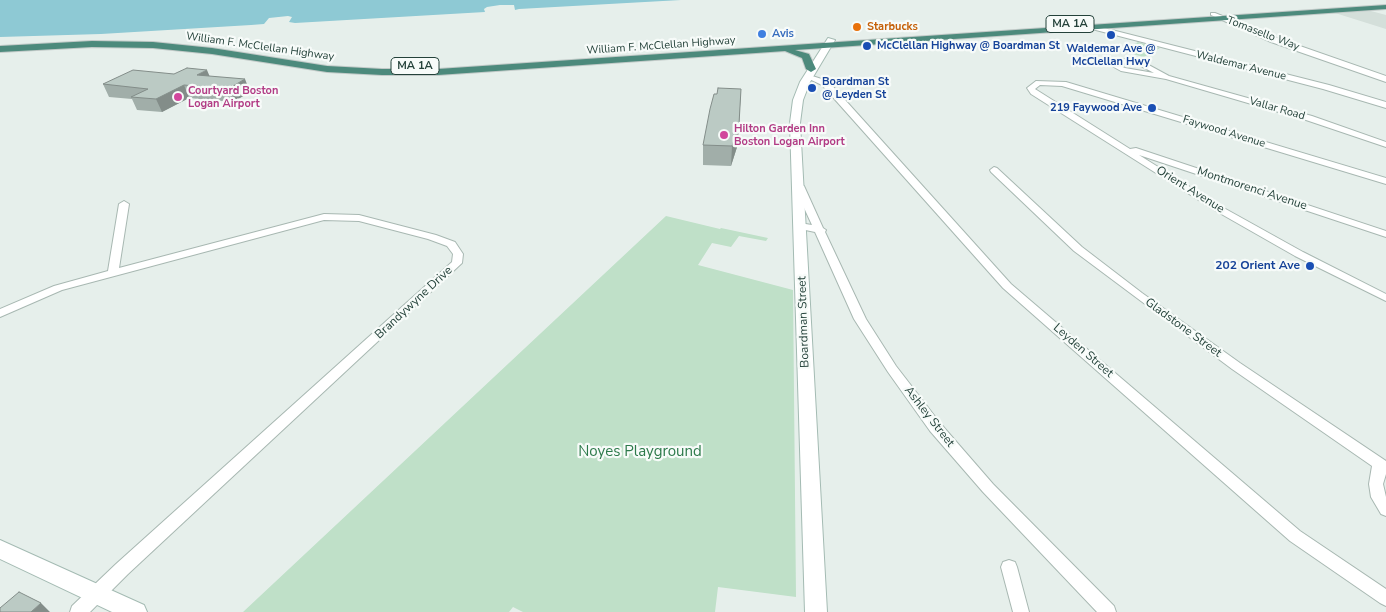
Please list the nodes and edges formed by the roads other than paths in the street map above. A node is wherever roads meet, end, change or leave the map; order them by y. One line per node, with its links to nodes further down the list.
1 (1386, 2): 2 (highway, MA 1A)
2 (1325, 7): 3 (highway, MA 1A); 4 (highway, William F. McClellan Highway / MA 1A); 5 (highway, William F. McClellan Highway / MA 1A)
3 (1386, 7)
4 (1213, 14): 6 (street, Tomasello Way); 8 (highway, William F. McClellan Highway / MA 1A)
5 (1235, 17): 6 (highway, William F. McClellan Highway / MA 1A); 11 (street, Tomasello Way)
6 (1222, 18): 7 (highway, William F. McClellan Highway / MA 1A); 11 (street, Tomasello Way)
7 (1095, 27): 8 (highway, William F. McClellan Highway / MA 1A); 16 (street, Waldemar Avenue)
8 (829, 43): 9 (highway, William F. McClellan Highway / MA 1A); 10 (highway, William F. McClellan Highway / MA 1A); 12 (main road, Boardman Street)
9 (0, 47): 10 (highway, William F. McClellan Highway / MA 1A)
10 (773, 50): 12 (highway)
11 (1314, 53): 14 (street, Tomasello Way)
12 (809, 72): 21 (main road, Boardman Street); 34 (street, Leyden Street)
13 (1167, 77): 13 (street, Vallar Road); 18 (street, Vallar Road)
14 (1386, 79)
15 (1063, 84): 17 (street, Orient Avenue); 20 (street, Faywood Avenue)
16 (1386, 105)
17 (1118, 144): 25 (street, Montmorenci Avenue); 27 (street, Orient Avenue)
18 (1386, 145)
19 (994, 170): 29 (street, Gladstone Street)
20 (1386, 181)
21 (799, 186): 23 (main road, Boardman Street); 24 (street, Ashley Street)
22 (124, 204): 26 (street)
23 (799, 226): 24 (street); 37 (main road, Boardman Street)
24 (821, 230): 39 (street, Ashley Street)
25 (1386, 234)
26 (113, 273): 28 (street, Brandywyne Drive); 33 (street, Brandywyne Drive)
27 (1386, 298)
28 (0, 313)
29 (1383, 466): 30 (street)
30 (1386, 510)
31 (0, 548): 33 (main road)
32 (1009, 567): 38 (street)
33 (97, 594): 35 (street, Brandywyne Drive); 36 (main road)
34 (1386, 598)
35 (78, 612)
36 (136, 612)
37 (816, 612)
38 (1021, 612)
39 (1108, 612)

